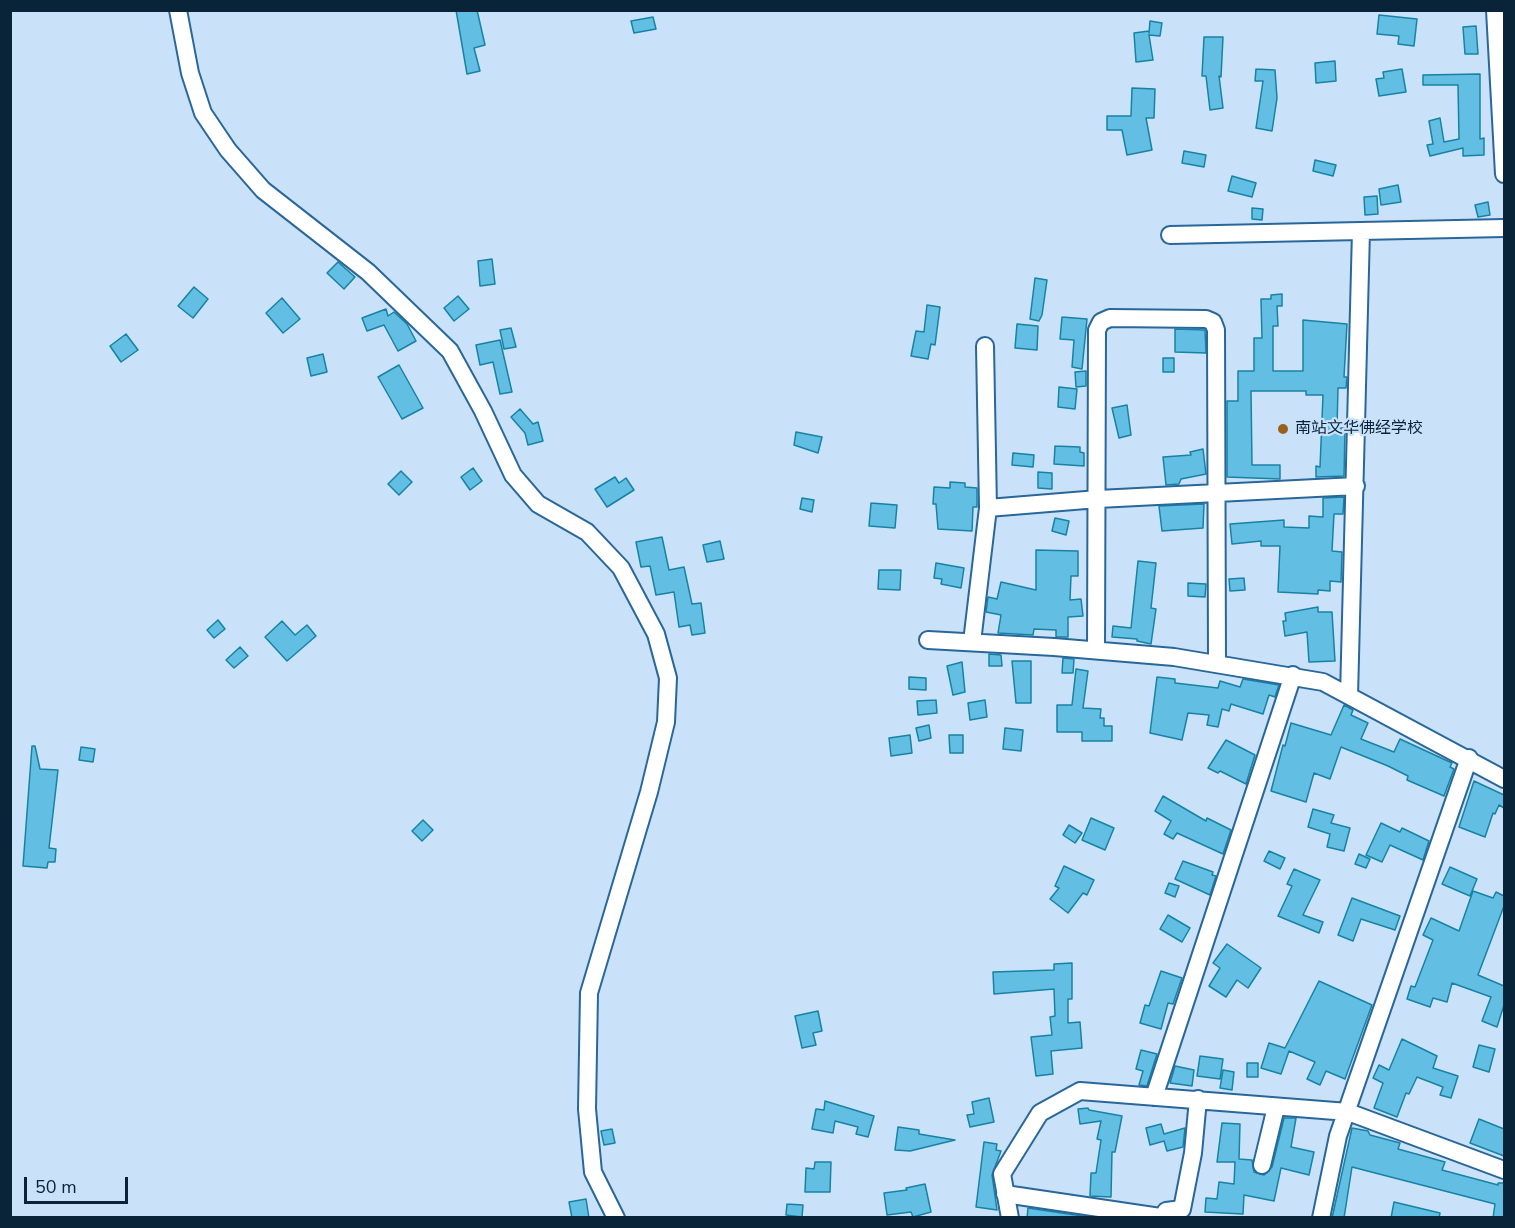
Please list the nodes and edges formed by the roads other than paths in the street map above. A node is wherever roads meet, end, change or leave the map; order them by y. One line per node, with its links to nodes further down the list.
1 (178, 10): 27 (street)
2 (1495, 10): 3 (street)
3 (1504, 174)
4 (1504, 228): 5 (street)
5 (1361, 231): 6 (street); 8 (street)
6 (1170, 235)
7 (984, 346): 11 (street)
8 (1356, 486): 9 (street); 17 (street)
9 (1217, 493): 10 (street); 10 (street); 15 (street)
10 (1098, 499): 11 (street); 14 (street)
11 (988, 508): 13 (street)
12 (928, 640): 13 (street)
13 (972, 642): 14 (street)
14 (1096, 650): 15 (street)
15 (1216, 664): 16 (street)
16 (1293, 675): 17 (street); 20 (street)
17 (1349, 696): 18 (street)
18 (1469, 758): 19 (street); 23 (street)
19 (1504, 779)
20 (1154, 1097): 21 (street); 26 (street)
21 (1198, 1100): 22 (street); 29 (street)
22 (1276, 1107): 23 (street); 24 (street)
23 (1348, 1112): 25 (street); 30 (street)
24 (1262, 1164)
25 (1504, 1170)
26 (1005, 1194): 28 (street); 29 (street)
27 (616, 1218)
28 (1010, 1218)
29 (1168, 1218)
30 (1321, 1218)

